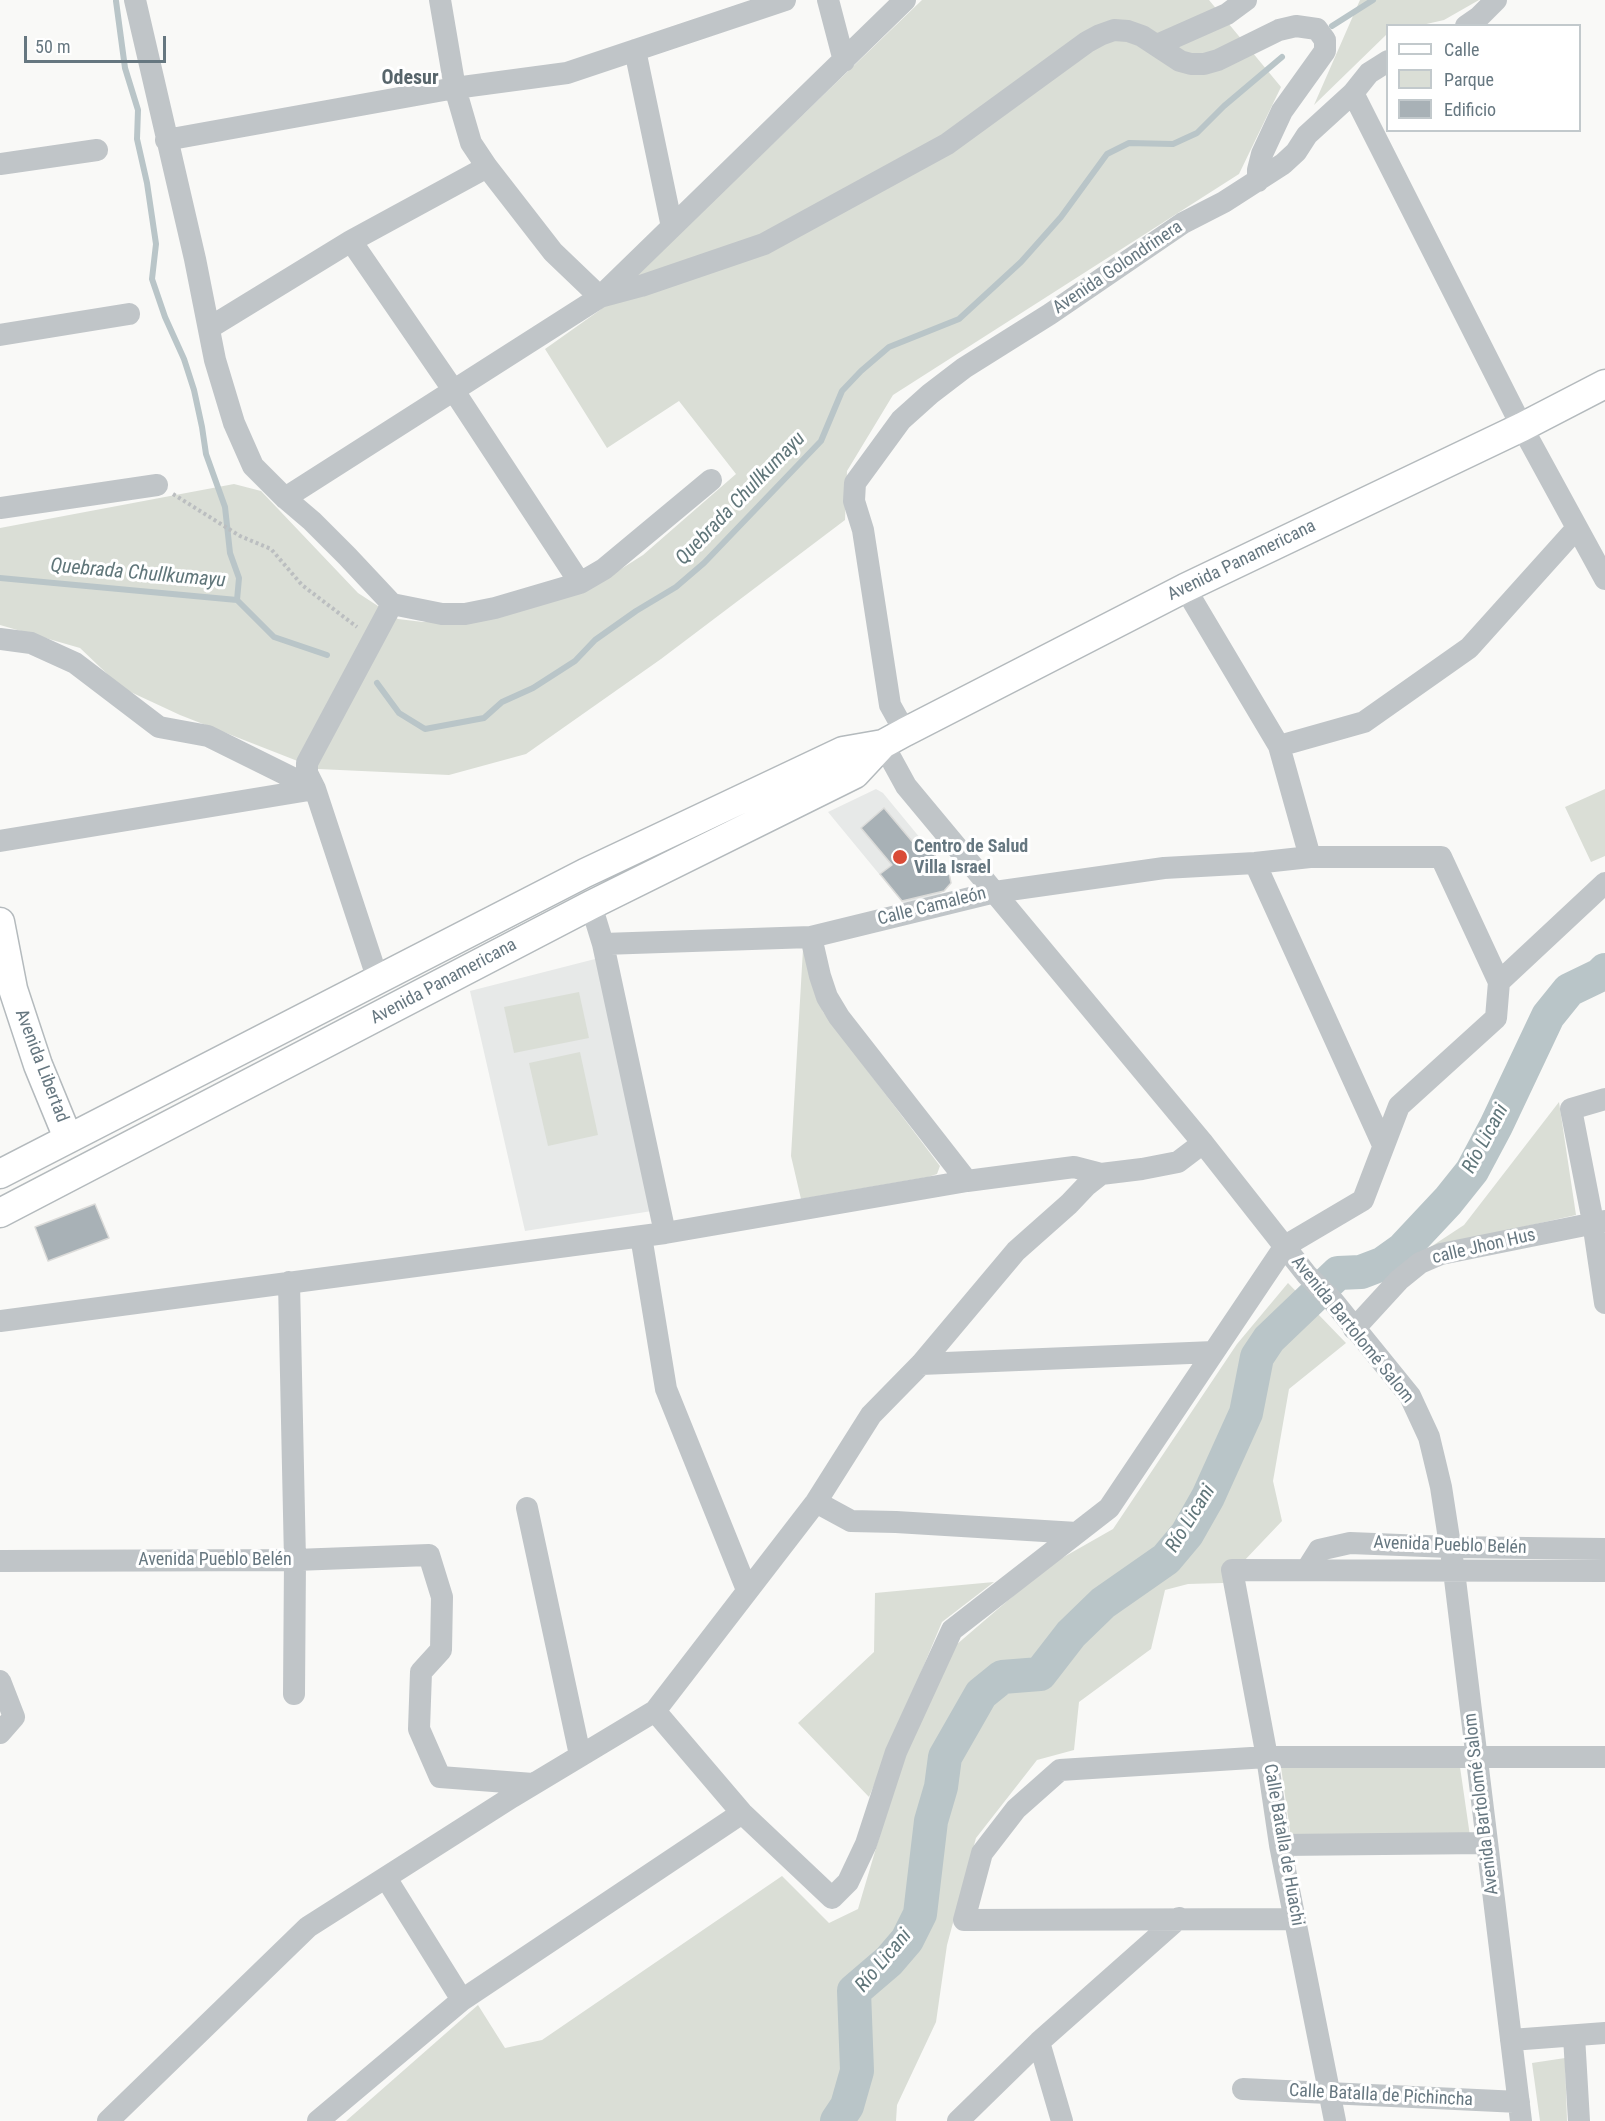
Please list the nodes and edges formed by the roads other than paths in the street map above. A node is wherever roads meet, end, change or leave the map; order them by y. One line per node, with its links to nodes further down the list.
1 (135, 0): 15 (street)
2 (440, 0): 13 (street)
3 (784, 0): 10 (street)
4 (828, 0): 11 (street)
5 (905, 0): 11 (street)
6 (1246, 0): 9 (street)
7 (1496, 0): 8 (street)
8 (1469, 24)
9 (1158, 45): 19 (street); 22 (street)
10 (636, 50): 13 (street); 20 (street)
11 (844, 60): 20 (street)
12 (1386, 62): 14 (street, Avenida Golondrinera)
13 (455, 88): 15 (street); 18 (street)
14 (1353, 93): 19 (street, Avenida Golondrinera); 28 (street)
15 (166, 140): 24 (street)
16 (97, 150): 17 (street)
17 (0, 164)
18 (487, 167): 21 (street); 22 (street)
19 (1258, 182): 30 (street, Avenida Golondrinera)
20 (672, 226): 22 (street)
21 (351, 241): 24 (street); 27 (street)
22 (600, 297): 27 (street)
23 (129, 314): 25 (street)
24 (209, 328): 32 (street)
25 (0, 335)
26 (1605, 384): 28 (main road, Avenida Panamericana)
27 (454, 391): 32 (street); 36 (street)
28 (1522, 427): 34 (street); 37 (main road, Avenida Panamericana)
29 (711, 480): 36 (street)
30 (855, 483): 40 (street, Avenida Bartolomé Salom)
31 (157, 484): 33 (street)
32 (285, 498): 38 (street)
33 (0, 508)
34 (1576, 529): 35 (street); 41 (street)
35 (1605, 579)
36 (580, 583): 38 (street)
37 (1185, 588): 40 (main road, Avenida Panamericana); 41 (street)
38 (392, 604): 42 (street)
39 (0, 639): 42 (street)
40 (894, 738): 47 (street, Avenida Bartolomé Salom); 48 (main road, Avenida Panamericana); 52 (main road, Avenida Panamericana)
41 (1279, 746): 44 (street)
42 (315, 789): 43 (street); 52 (street)
43 (0, 840)
44 (1310, 857): 45 (street, Calle Camaleón); 53 (street, Calle Camaleón)
45 (1255, 863): 47 (street, Calle Camaleón); 57 (street)
46 (1605, 883): 53 (street)
47 (995, 892): 50 (street, Calle Camaleón); 56 (street, Avenida Bartolomé Salom)
48 (591, 905): 51 (street); 58 (main road, Avenida Panamericana)
49 (0, 922): 55 (main road, Avenida Libertad)
50 (811, 937): 51 (street, Calle Camaleón); 61 (street)
51 (603, 944): 64 (street)
52 (378, 980): 55 (main road, Avenida Panamericana)
53 (1499, 982): 57 (street)
54 (1605, 1099): 63 (street)
55 (72, 1136): 58 (main road, Avenida Libertad); 59 (main road, Avenida Panamericana)
56 (1203, 1143): 60 (street); 66 (street, Avenida Bartolomé Salom)
57 (1383, 1145): 66 (street)
58 (94, 1165): 62 (main road, Avenida Panamericana)
59 (0, 1174)
60 (1101, 1174): 61 (street); 72 (street)
61 (967, 1181): 64 (street)
62 (0, 1214)
63 (1599, 1221): 68 (street); 70 (street, calle Jhon Hus)
64 (665, 1233): 65 (street)
65 (641, 1236): 67 (street); 84 (street)
66 (1285, 1246): 70 (street, Avenida Bartolomé Salom); 71 (street)
67 (289, 1282): 69 (street); 78 (street)
68 (1605, 1303)
69 (0, 1321)
70 (1354, 1329): 76 (street, Avenida Bartolomé Salom)
71 (1214, 1352): 72 (street); 75 (street)
72 (921, 1364): 73 (street)
73 (816, 1502): 75 (street); 84 (street)
74 (527, 1508): 89 (street)
75 (1077, 1533): 94 (street)
76 (1450, 1547): 77 (street, Avenida Pueblo Belén); 80 (street, Avenida Pueblo Belén); 82 (street, Avenida Bartolomé Salom)
77 (1605, 1549)
78 (295, 1560): 79 (street, Avenida Pueblo Belén); 86 (street); 93 (street, Avenida Pueblo Belén)
79 (0, 1561)
80 (1307, 1569): 81 (street, Avenida Pueblo Belén); 82 (street, Avenida Pueblo Belén)
81 (1232, 1570): 90 (street, Calle Batalla de Huachi)
82 (1454, 1571): 83 (street, Avenida Pueblo Belén); 92 (street, Avenida Bartolomé Salom)
83 (1605, 1571)
84 (747, 1590): 87 (street)
85 (0, 1681): 88 (street)
86 (294, 1694)
87 (655, 1711): 89 (street); 94 (street)
88 (0, 1733)
89 (580, 1755): 93 (street)
90 (1268, 1757): 92 (street); 96 (street, Calle Batalla de Huachi); 98 (street)
91 (1605, 1757): 92 (street)
92 (1476, 1758): 95 (street, Avenida Bartolomé Salom)
93 (533, 1784): 97 (street)
94 (742, 1813): 100 (street)
95 (1487, 1843): 96 (street); 103 (street, Avenida Bartolomé Salom)
96 (1280, 1845): 99 (street, Calle Batalla de Huachi)
97 (386, 1878): 100 (street); 108 (street)
98 (1179, 1918): 99 (street); 104 (street)
99 (1295, 1919): 106 (street, Calle Batalla de Huachi)
100 (462, 2000): 109 (street)
101 (1605, 2033): 102 (street)
102 (1574, 2036): 103 (street); 113 (street)
103 (1511, 2040): 107 (street, Avenida Bartolomé Salom)
104 (1040, 2042): 110 (street); 111 (street)
105 (1242, 2089): 106 (street, Calle Batalla de Pichincha)
106 (1330, 2093): 107 (street, Calle Batalla de Pichincha); 112 (street, Calle Batalla de Huachi)
107 (1520, 2112)
108 (108, 2121)
109 (318, 2121)
110 (958, 2121)
111 (1062, 2121)
112 (1335, 2121)
113 (1579, 2121)

